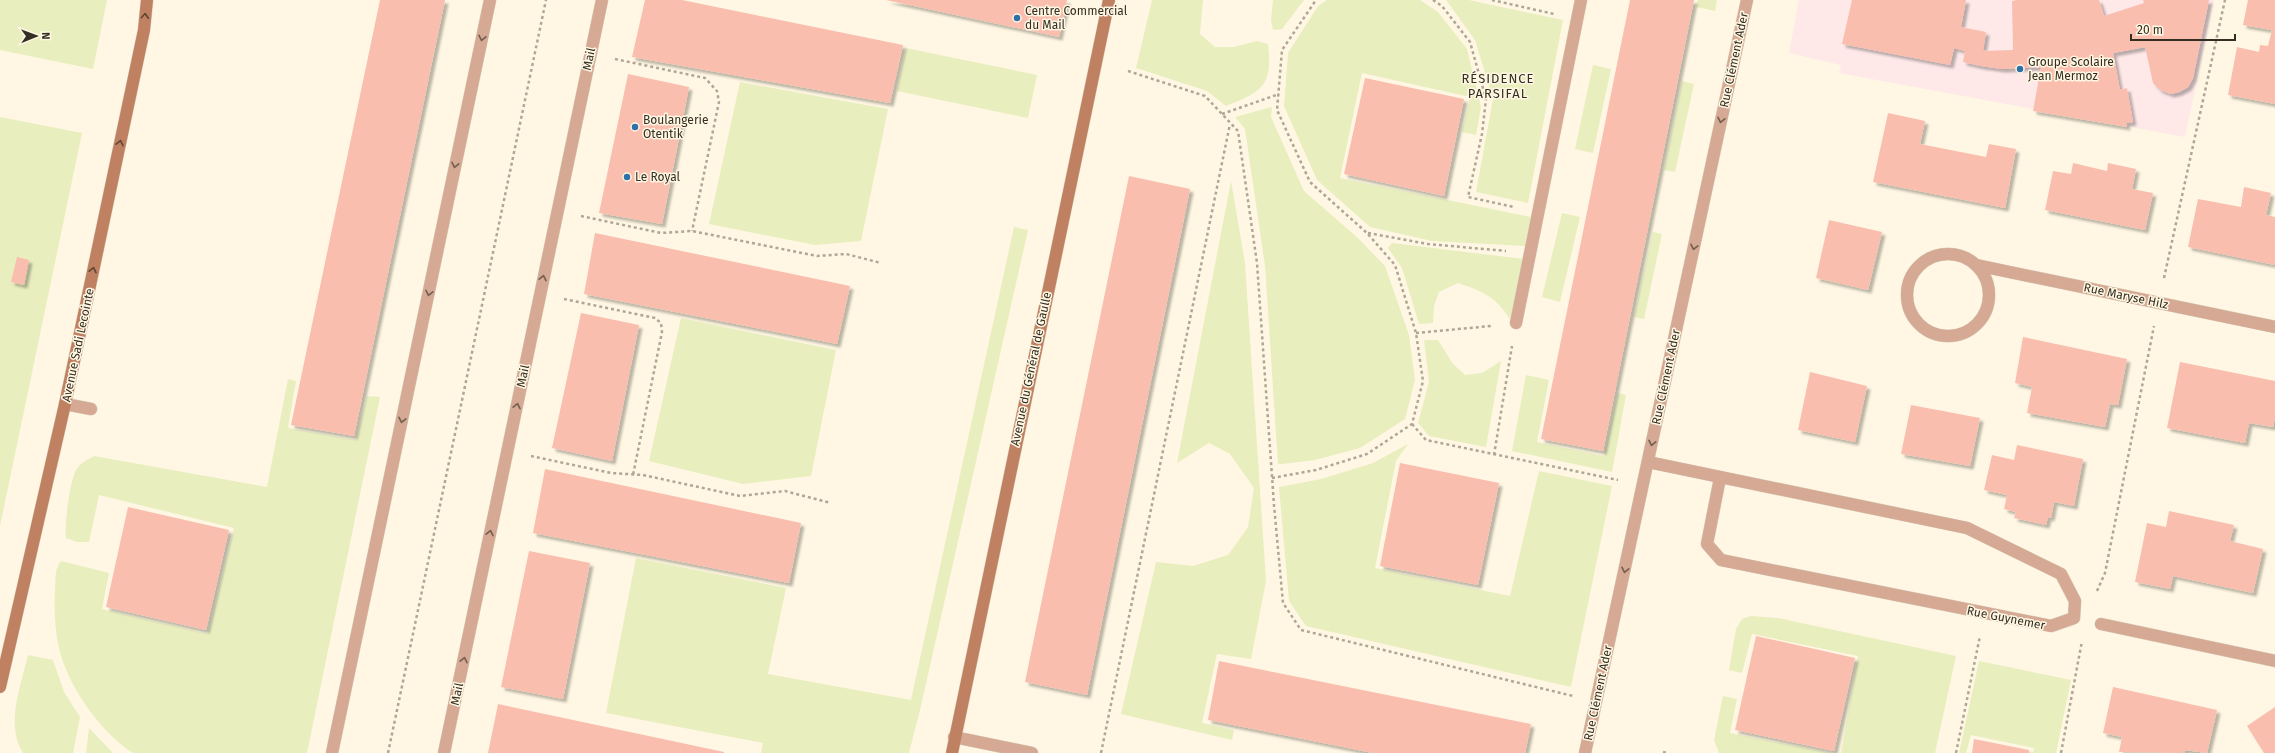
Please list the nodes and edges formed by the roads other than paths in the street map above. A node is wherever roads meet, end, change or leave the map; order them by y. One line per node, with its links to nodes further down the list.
1 (146, 0): 10 (street, Avenue Sadi Lecointe, one-way to 1)
2 (490, 0): 18 (street, one-way to 18)
3 (602, 0): 19 (street, Mail, one-way to 3)
4 (1109, 0): 17 (street, Avenue du Général de Gaulle)
5 (1581, 0): 8 (street)
6 (1747, 0): 12 (street, Rue Clément Ader, one-way to 12)
7 (1976, 265): 7 (street, Rue Maryse Hilz); 9 (street, Rue Maryse Hilz)
8 (1516, 324)
9 (2275, 327)
10 (65, 404): 11 (street); 16 (street, Avenue Sadi Lecointe)
11 (90, 409)
12 (1648, 462): 13 (street, Rue Guynemer); 23 (street, Rue Clément Ader, one-way to 23)
13 (1720, 478): 13 (street, Rue Guynemer)
14 (2101, 624): 15 (street)
15 (2275, 661)
16 (0, 687)
17 (954, 737): 20 (street, Avenue du Général de Gaulle); 21 (street, Avenue du Général de Gaulle); 22 (street)
18 (332, 753)
19 (444, 753)
20 (945, 753)
21 (952, 753)
22 (1032, 753)
23 (1585, 753)

